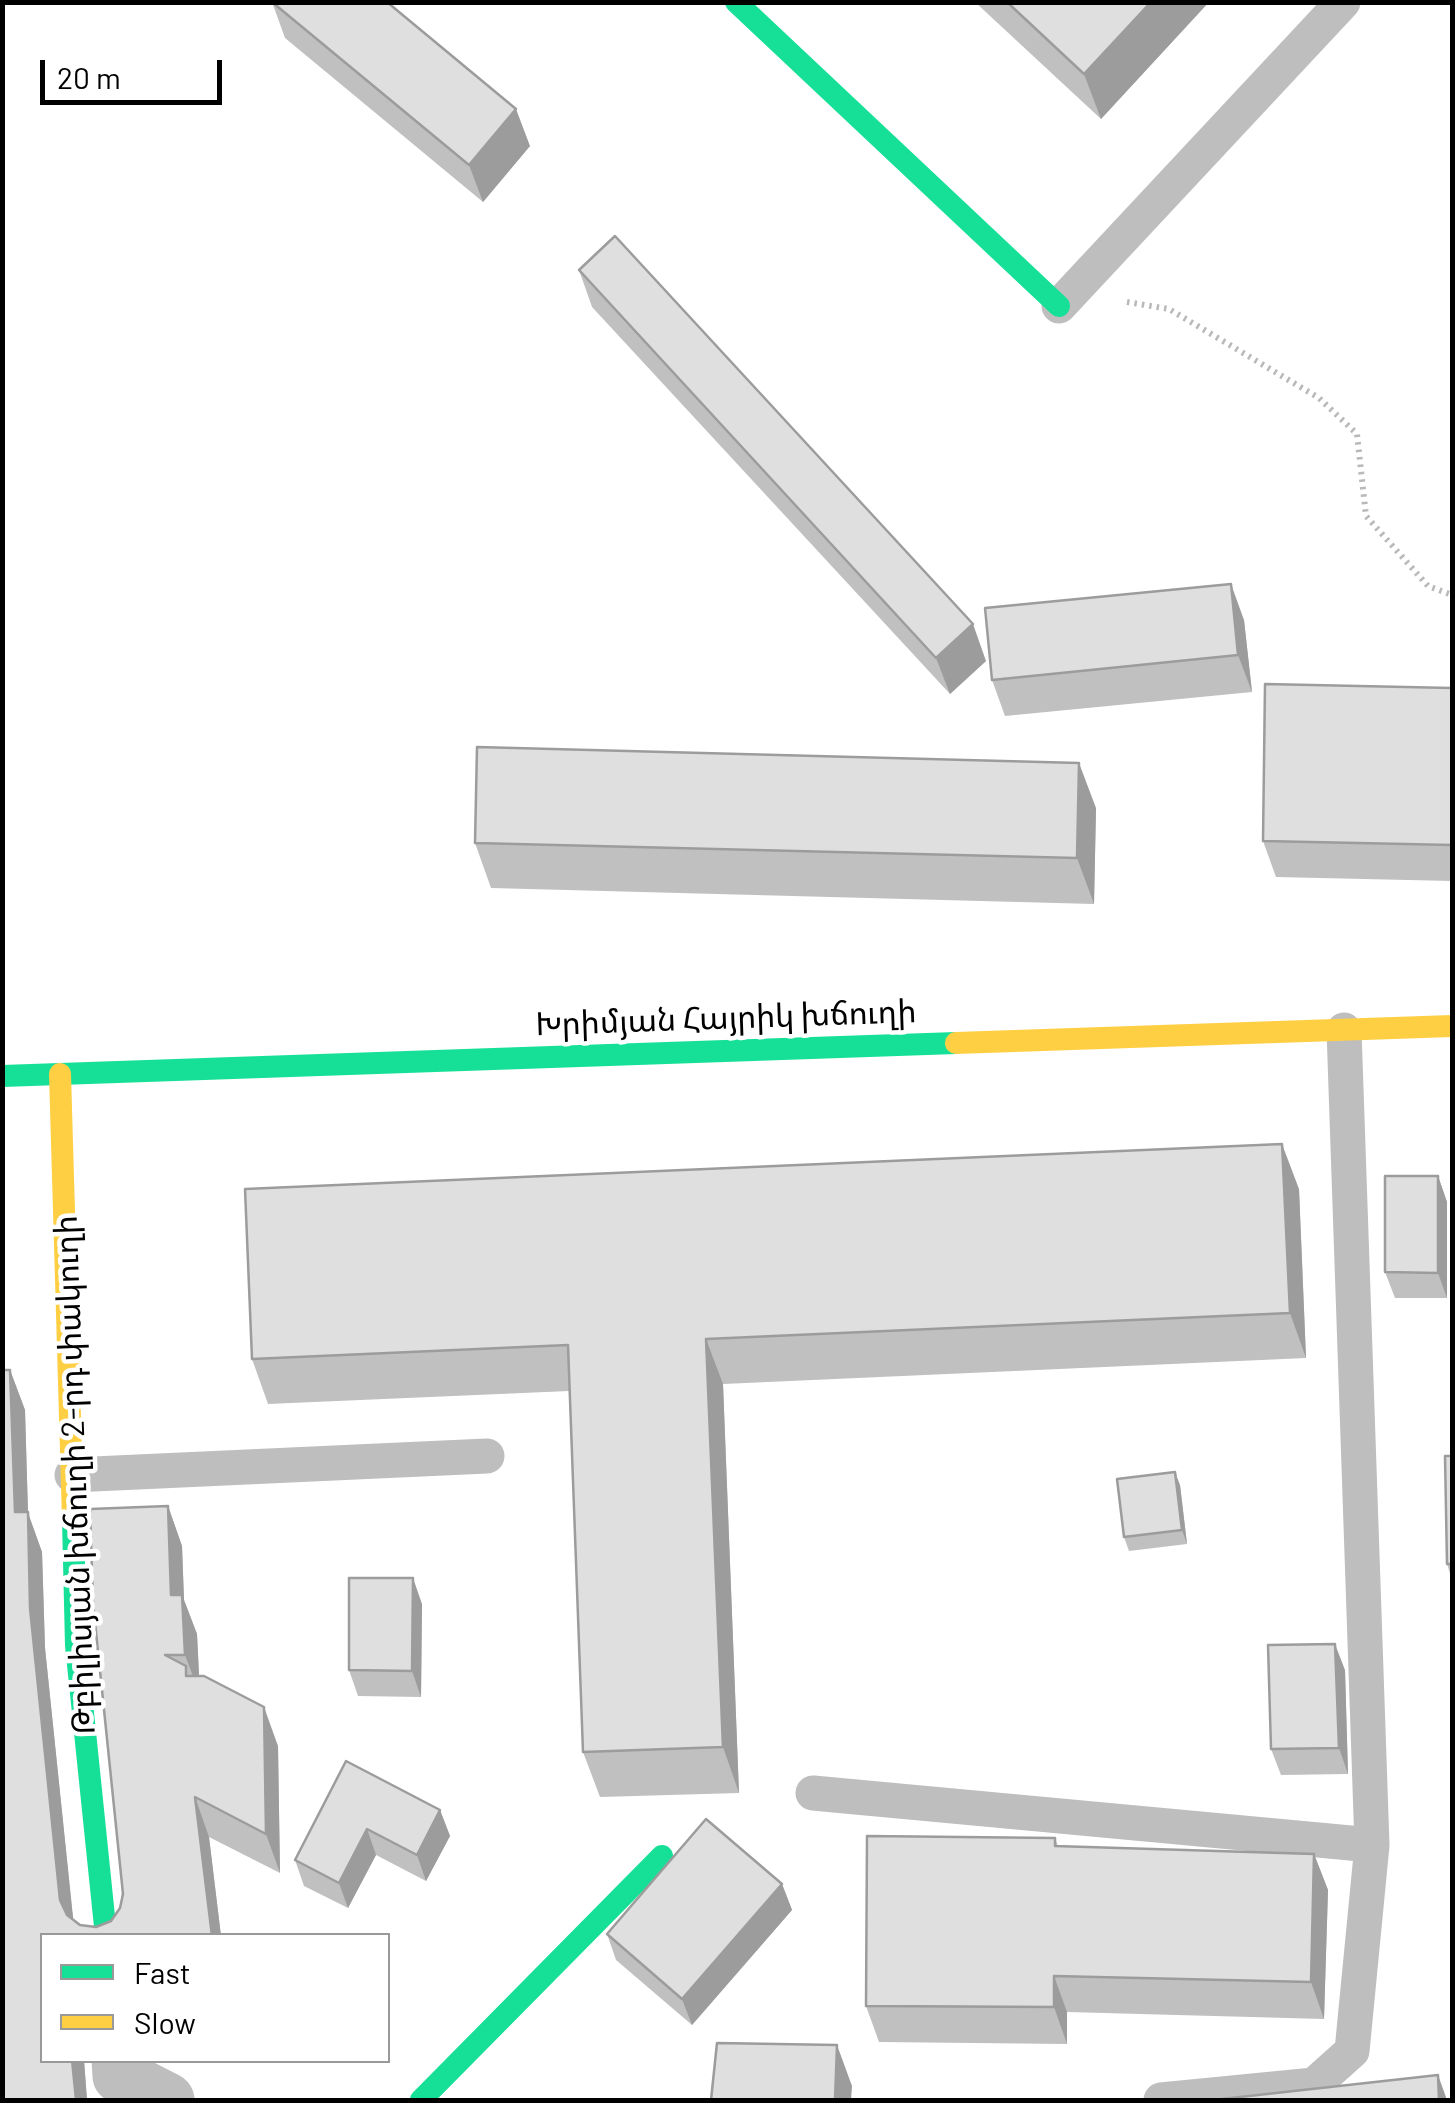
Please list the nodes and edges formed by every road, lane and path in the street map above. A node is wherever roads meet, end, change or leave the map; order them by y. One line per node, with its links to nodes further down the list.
1 (736, 2): 3 (main road)
2 (1343, 2): 3 (lane)
3 (1065, 298): 4 (path)
4 (1452, 595)
5 (1452, 1026): 6 (main road, Խրիմյան Հայրիկ խճուղի)
6 (1344, 1030): 7 (main road, Խրիմյան Հայրիկ խճուղի); 12 (lane)
7 (60, 1074): 8 (main road, Խրիմյան Հայրիկ խճուղի); 10 (main road, Թբիլիսյան խճուղի 2-րդ փակուղի)
8 (2, 1076)
9 (487, 1456): 10 (lane)
10 (72, 1475): 14 (main road, Թբիլիսյան խճուղի 2-րդ փակուղի)
11 (814, 1793): 12 (lane)
12 (1372, 1845): 18 (lane)
13 (662, 1856): 17 (main road)
14 (106, 1933)
15 (119, 2063): 16 (street)
16 (167, 2100)
17 (421, 2100)
18 (1162, 2100)

